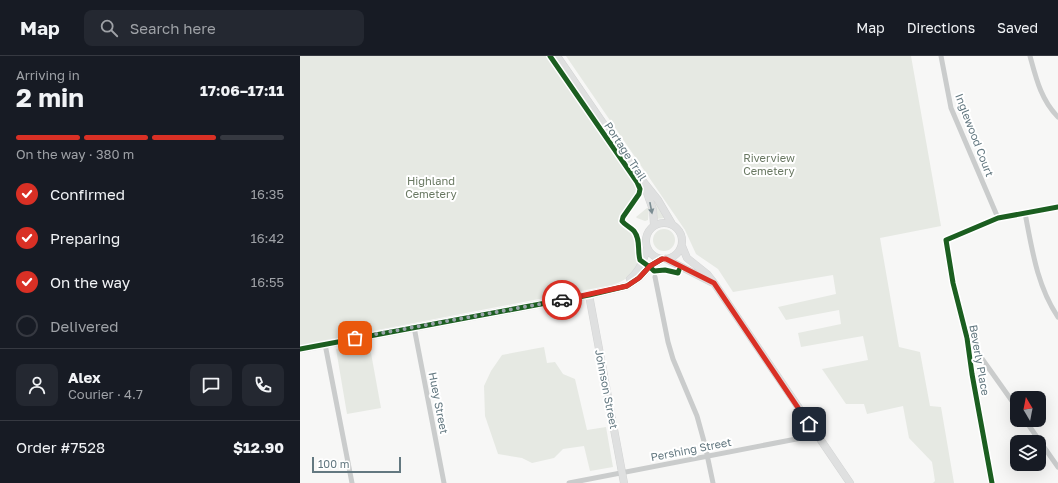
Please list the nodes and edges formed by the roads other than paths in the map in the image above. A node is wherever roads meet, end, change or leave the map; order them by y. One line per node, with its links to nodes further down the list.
1 (557, 56): 5 (main road)
2 (941, 56): 8 (street, Inglewood Court)
3 (1030, 56): 4 (street)
4 (1058, 117)
5 (642, 180): 9 (main road); 10 (main road, one-way to 10)
6 (1058, 207): 7 (street)
7 (1025, 213): 8 (street); 18 (street)
8 (998, 218): 20 (street, Beverly Place)
9 (672, 224): 10 (main road); 11 (main road)
10 (654, 225): 12 (main road)
11 (682, 246): 13 (main road); 15 (main road)
12 (647, 248): 13 (main road); 16 (main road)
13 (664, 259): 15 (main road); 16 (main road)
14 (655, 277): 26 (street)
15 (714, 283): 25 (main road)
16 (612, 289): 17 (main road)
17 (589, 295): 19 (main road); 28 (main road, Johnson Street)
18 (1058, 317)
19 (414, 327): 21 (main road); 30 (street, Huey Street)
20 (967, 338): 23 (street); 35 (street, Beverly Place)
21 (325, 344): 22 (main road); 29 (street)
22 (300, 349)
23 (1010, 398)
24 (1030, 427): 27 (street)
25 (817, 435): 26 (street, Pershing Street); 34 (main road)
26 (708, 456): 28 (street, Pershing Street); 33 (street)
27 (1058, 468)
28 (622, 473): 31 (street, Pershing Street); 32 (main road, Johnson Street)
29 (352, 483)
30 (444, 483)
31 (569, 483)
32 (624, 483)
33 (713, 483)
34 (850, 483)
35 (992, 483)

